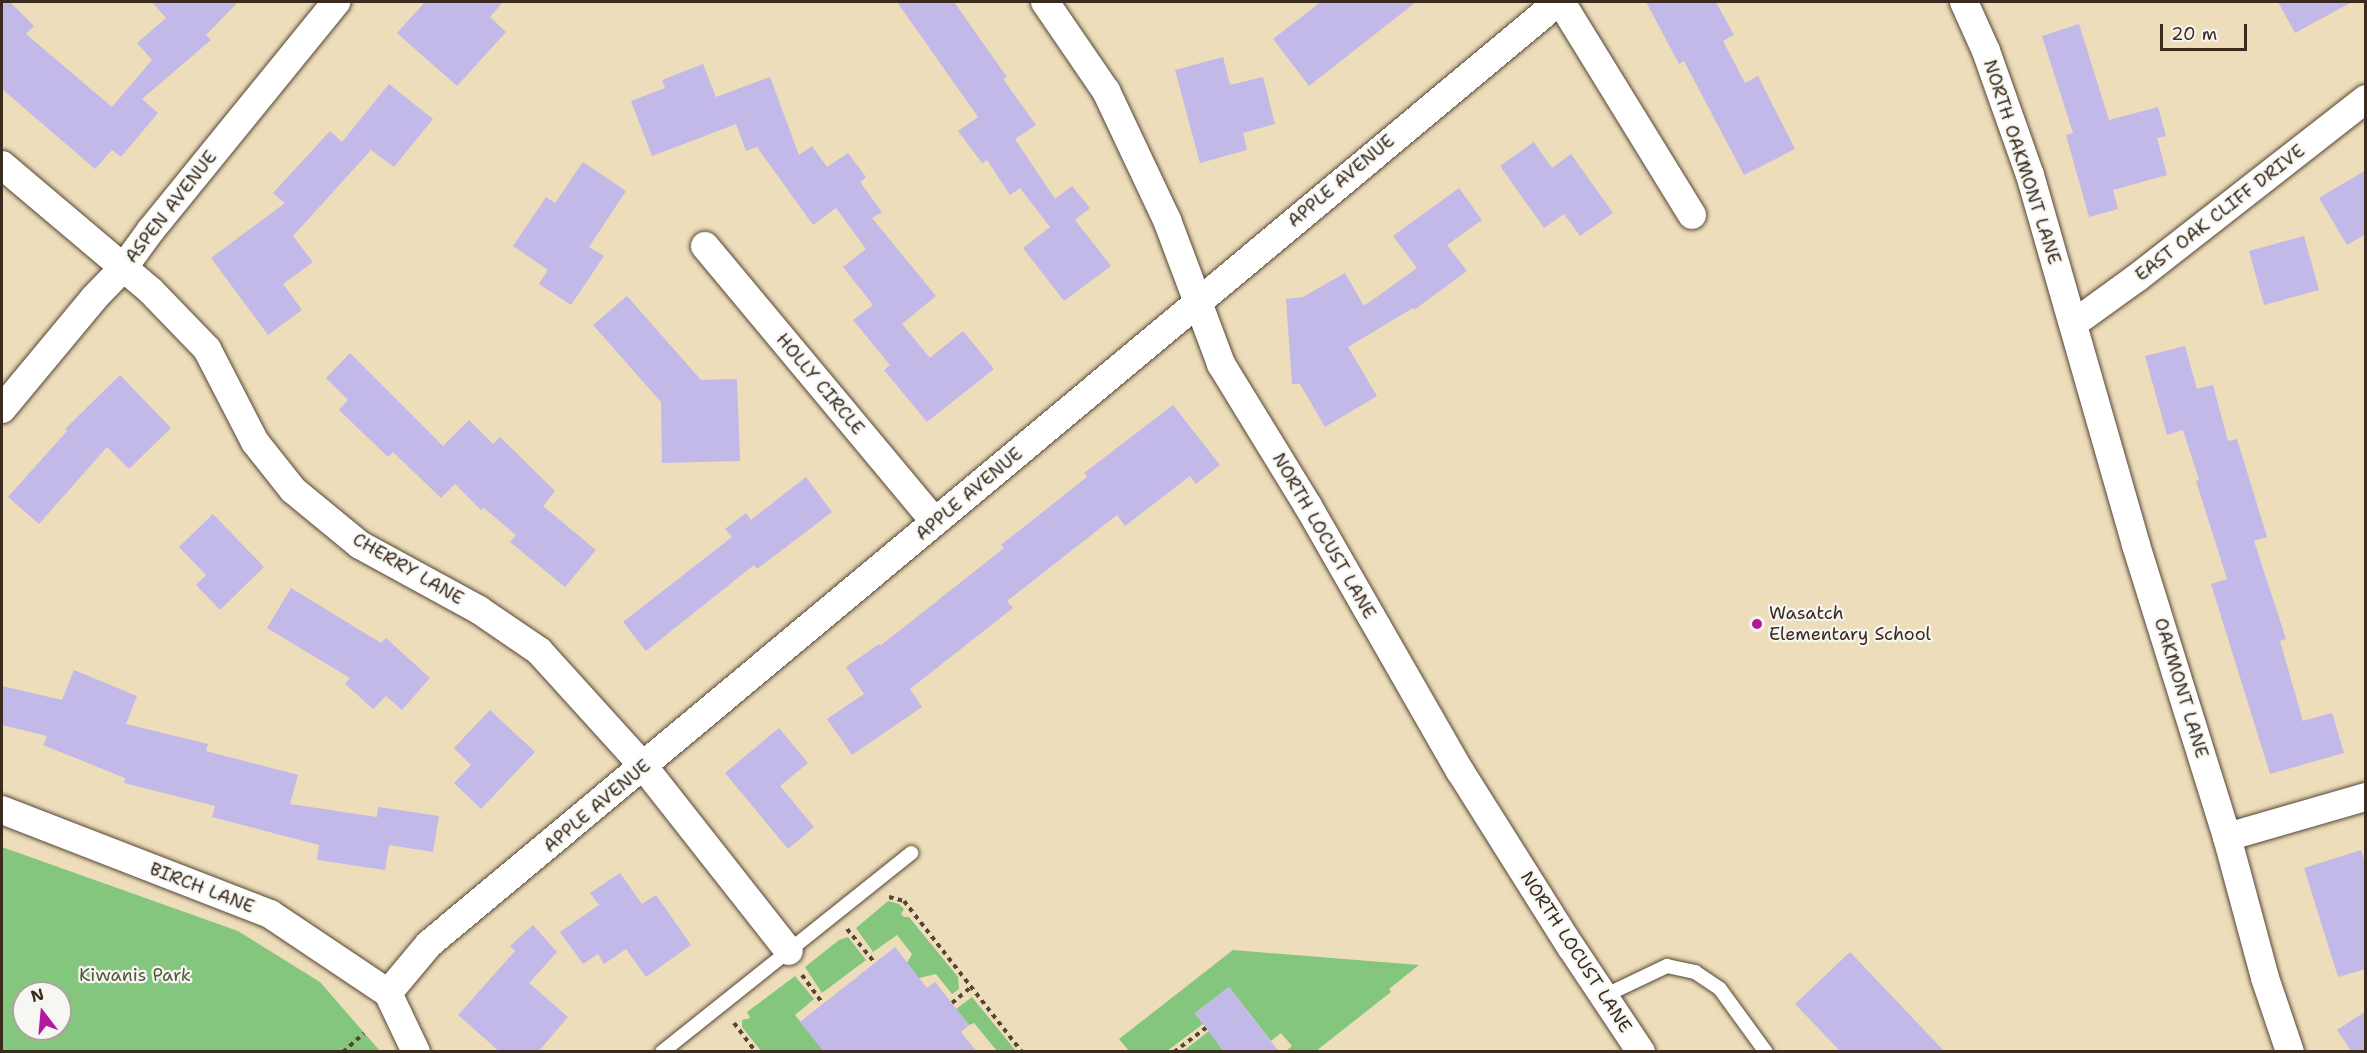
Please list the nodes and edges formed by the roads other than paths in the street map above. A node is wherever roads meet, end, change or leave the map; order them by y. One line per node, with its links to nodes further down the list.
1 (336, 2): 9 (street, ASPEN AVENUE)
2 (1045, 2): 10 (street, NORTH LOCUST LANE)
3 (1560, 2): 7 (street); 10 (street, APPLE AVENUE)
4 (1964, 2): 11 (street, NORTH OAKMONT LANE)
5 (2366, 99): 11 (street, EAST OAK CLIFF DRIVE)
6 (2, 165): 9 (street, CHERRY LANE)
7 (1692, 215)
8 (705, 246): 13 (street, HOLLY CIRCLE)
9 (124, 267): 12 (street, ASPEN AVENUE); 14 (street, CHERRY LANE)
10 (1197, 302): 13 (street, APPLE AVENUE); 21 (street, NORTH LOCUST LANE)
11 (2073, 324): 17 (street, OAKMONT LANE)
12 (2, 409)
13 (935, 522): 14 (street, APPLE AVENUE)
14 (644, 767): 19 (street, CHERRY LANE); 20 (street, APPLE AVENUE)
15 (2366, 797): 17 (street)
16 (2, 810): 20 (street, BIRCH LANE)
17 (2227, 837): 26 (street, OAKMONT LANE)
18 (911, 853): 19 (lane)
19 (792, 959): 23 (lane)
20 (388, 993): 22 (street)
21 (1604, 996): 24 (street, NORTH LOCUST LANE); 25 (lane)
22 (416, 1052)
23 (662, 1052)
24 (1641, 1052)
25 (1766, 1052)
26 (2290, 1052)

